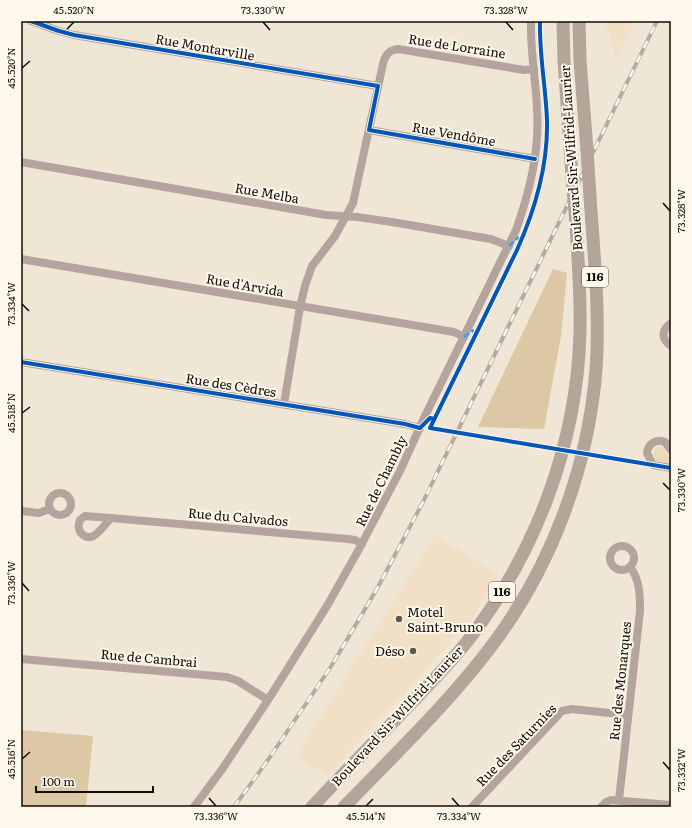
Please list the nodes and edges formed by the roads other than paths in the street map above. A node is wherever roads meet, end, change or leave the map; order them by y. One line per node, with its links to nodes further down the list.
1 (31, 21): 6 (street, Rue Montarville)
2 (531, 21): 5 (street, Rue de Chambly)
3 (563, 21): 33 (main road, Boulevard Sir-Wilfrid-Laurier / 116, bridge)
4 (579, 21): 34 (main road, Boulevard Sir-Wilfrid-Laurier / 116, bridge)
5 (534, 70): 6 (street, Rue de Lorraine); 8 (street, Rue de Chambly)
6 (378, 86): 7 (street, Rue de Lorraine)
7 (368, 130): 8 (street, Rue Vendôme); 10 (street, Rue de Lorraine)
8 (536, 159): 11 (street, Rue de Chambly)
9 (21, 162): 10 (street, Rue Melba)
10 (346, 217): 11 (street, Rue Melba); 13 (street, Rue de Lorraine)
11 (509, 246): 15 (street, Rue de Chambly)
12 (21, 259): 13 (street, Rue d'Arvida)
13 (300, 307): 15 (street, Rue d'Arvida); 18 (street, Rue de Lorraine)
14 (671, 323): 16 (street)
15 (464, 337): 19 (street, Rue de Chambly)
16 (671, 346)
17 (21, 362): 18 (street, Rue des Cèdres)
18 (284, 404): 19 (street, Rue des Cèdres)
19 (420, 428): 25 (street, Rue de Chambly)
20 (671, 450): 21 (street)
21 (671, 468)
22 (49, 509): 23 (street)
23 (21, 511)
24 (111, 518): 25 (street, Rue du Calvados)
25 (362, 544): 28 (street, Rue de Chambly)
26 (630, 567): 29 (street, Rue des Monarques)
27 (21, 659): 28 (street, Rue de Cambrai)
28 (268, 700): 32 (street, Rue de Chambly)
29 (628, 715): 30 (street, Rue des Monarques); 35 (street, Rue des Saturnies)
30 (619, 800): 31 (street); 36 (street)
31 (671, 805)
32 (194, 807)
33 (312, 807)
34 (344, 807)
35 (472, 807)
36 (601, 807)

